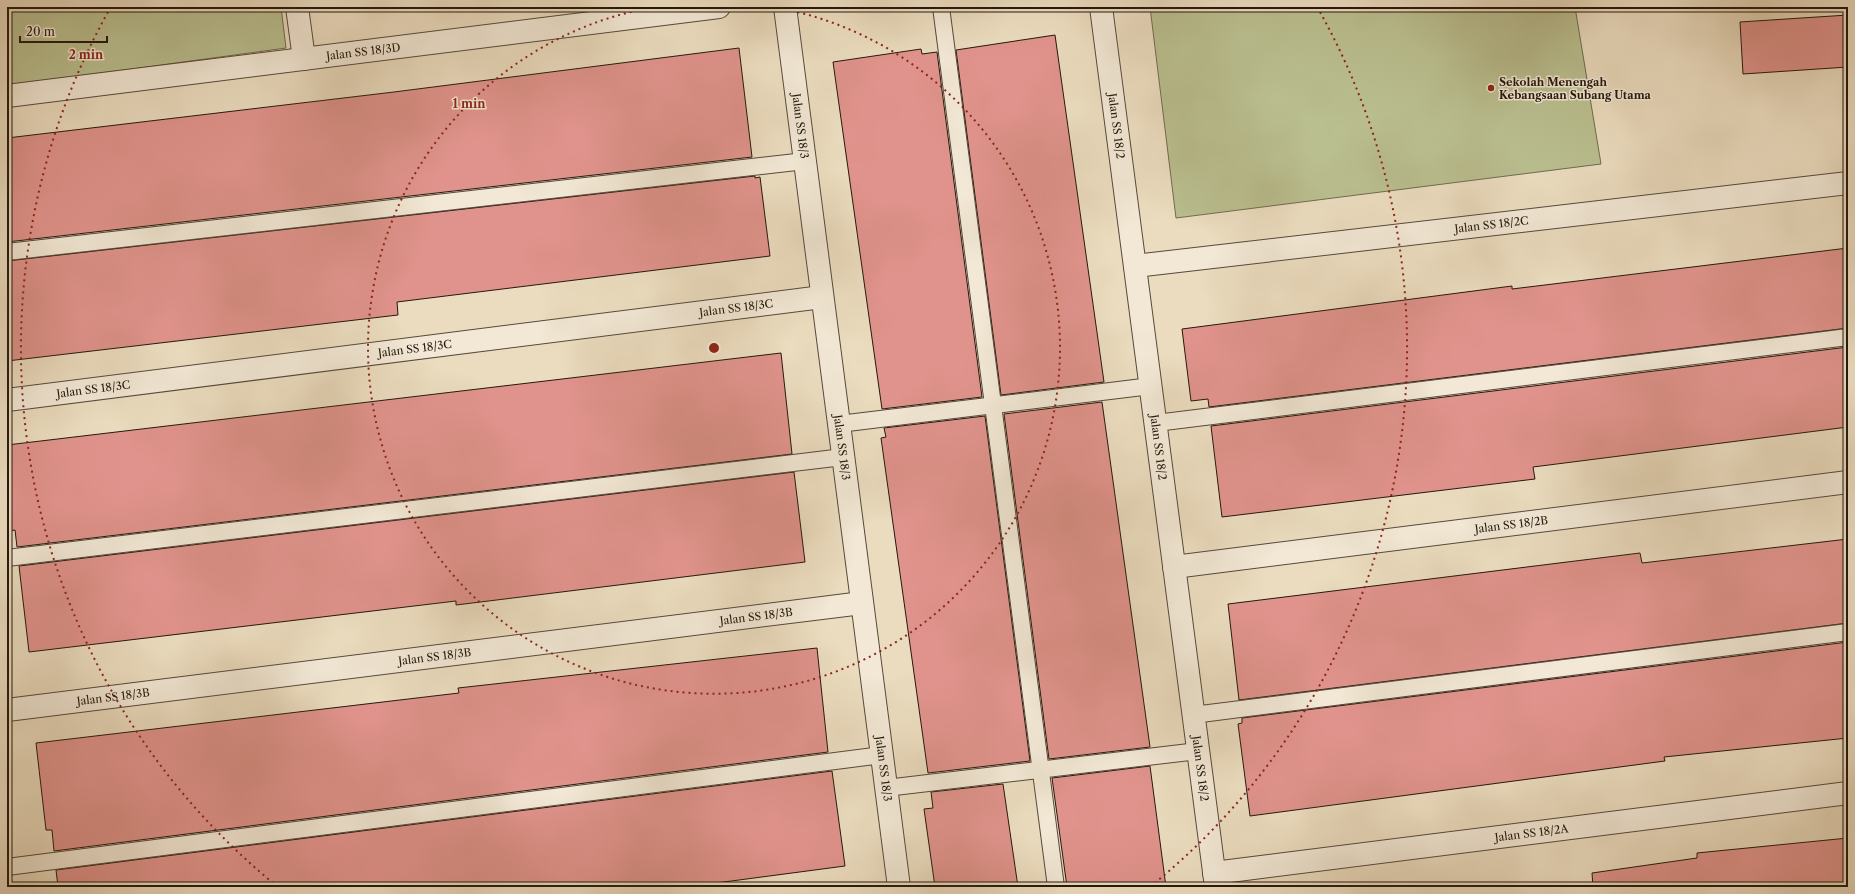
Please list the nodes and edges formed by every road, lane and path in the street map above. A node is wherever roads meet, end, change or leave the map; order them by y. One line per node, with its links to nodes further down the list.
1 (297, 7): 6 (street)
2 (719, 7): 6 (street, Jalan SS 18/3D)
3 (785, 7): 8 (street, Jalan SS 18/3)
4 (941, 7): 16 (lane)
5 (1101, 7): 11 (street, Jalan SS 18/2)
6 (304, 59): 7 (street, Jalan SS 18/3D)
7 (7, 96)
8 (805, 161): 10 (lane); 12 (street, Jalan SS 18/3)
9 (1848, 183): 11 (street, Jalan SS 18/2C)
10 (7, 252)
11 (1135, 266): 14 (street, Jalan SS 18/2)
12 (822, 297): 15 (street, Jalan SS 18/3C); 18 (street, Jalan SS 18/3)
13 (1848, 337): 17 (lane)
14 (1151, 386): 16 (lane); 17 (street, Jalan SS 18/2)
15 (7, 400)
16 (993, 405): 18 (lane); 29 (lane)
17 (1156, 423): 22 (street, Jalan SS 18/2)
18 (838, 424): 19 (street, Jalan SS 18/3)
19 (843, 456): 21 (lane); 23 (street, Jalan SS 18/3)
20 (1848, 482): 22 (street, Jalan SS 18/2B)
21 (7, 558)
22 (1174, 567): 26 (street, Jalan SS 18/2)
23 (862, 603): 25 (street, Jalan SS 18/3B); 28 (street, Jalan SS 18/3)
24 (1848, 632): 26 (lane)
25 (7, 710)
26 (1193, 715): 27 (street, Jalan SS 18/2)
27 (1198, 752): 29 (lane); 33 (street, Jalan SS 18/2)
28 (882, 755): 30 (street, Jalan SS 18/3); 32 (lane)
29 (1041, 771): 30 (lane); 35 (lane)
30 (886, 788): 34 (street, Jalan SS 18/3)
31 (1848, 793): 33 (street, Jalan SS 18/2A)
32 (7, 867)
33 (1215, 880)
34 (899, 887)
35 (1056, 887)

